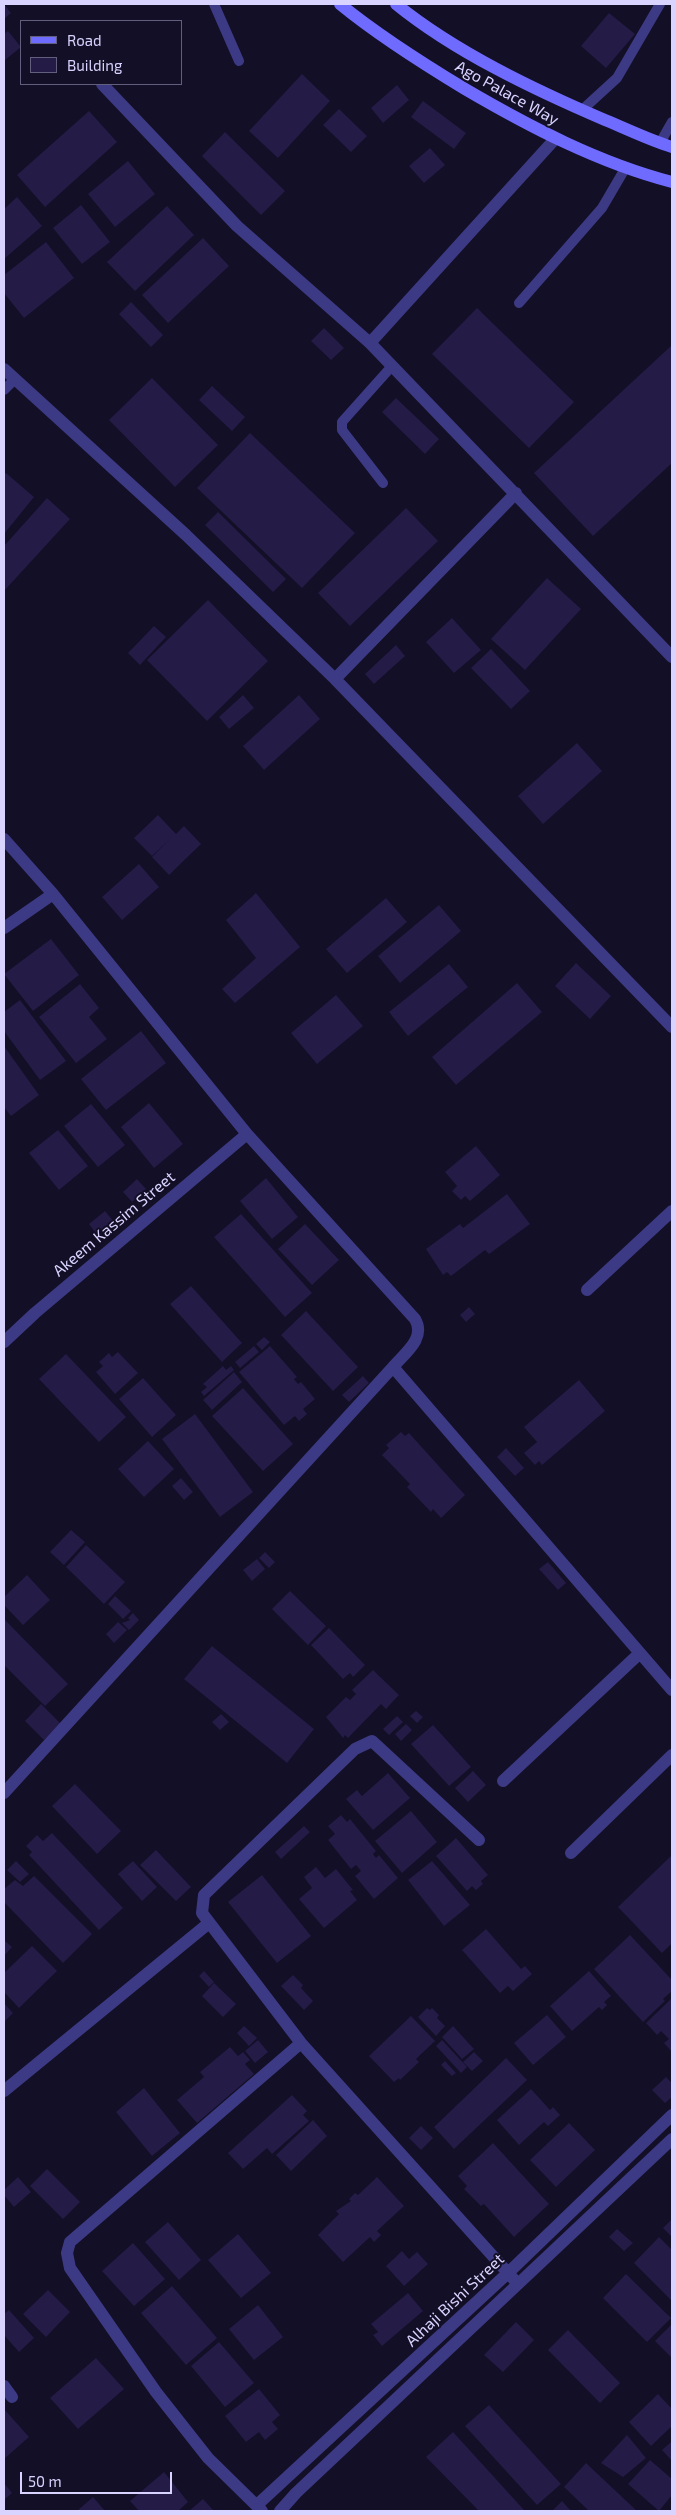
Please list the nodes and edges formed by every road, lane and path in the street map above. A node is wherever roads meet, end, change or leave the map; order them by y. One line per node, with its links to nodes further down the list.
1 (214, 4): 5 (lane)
2 (340, 4): 9 (main road, Ago Palace Way)
3 (396, 4): 7 (main road, Ago Palace Way)
4 (660, 4): 7 (lane)
5 (239, 61)
6 (103, 85): 14 (street)
7 (582, 110): 10 (main road, Ago Palace Way)
8 (672, 122): 10 (lane)
9 (555, 139): 11 (main road, Ago Palace Way); 14 (street)
10 (666, 145)
11 (626, 167): 12 (main road, Ago Palace Way); 13 (lane)
12 (672, 182)
13 (519, 303)
14 (370, 343): 15 (street)
15 (392, 366): 19 (lane); 20 (street)
16 (4, 369): 17 (street)
17 (14, 380): 18 (lane); 22 (street)
18 (4, 390)
19 (383, 483)
20 (516, 493): 21 (street); 22 (street)
21 (672, 657)
22 (334, 679): 26 (street)
23 (4, 839): 24 (street)
24 (53, 894): 25 (street); 27 (street)
25 (4, 928)
26 (672, 1027)
27 (247, 1134): 30 (street, Akeem Kassim Street); 31 (street)
28 (672, 1211): 29 (street)
29 (587, 1290)
30 (4, 1342)
31 (393, 1367): 32 (street); 36 (street)
32 (640, 1653): 33 (street); 35 (street)
33 (672, 1690)
34 (672, 1755): 38 (street)
35 (503, 1781)
36 (4, 1793)
37 (479, 1840): 39 (street)
38 (571, 1853)
39 (209, 1923): 40 (street); 41 (street)
40 (301, 2043): 44 (street); 48 (street)
41 (4, 2091)
42 (672, 2115): 44 (street, Alhaji Bishi Street)
43 (672, 2139): 45 (street, Alhaji Bishi Street)
44 (508, 2273): 45 (street); 48 (street, Alhaji Bishi Street)
45 (518, 2284): 49 (street, Alhaji Bishi Street)
46 (4, 2386): 47 (street)
47 (12, 2398)
48 (260, 2508)
49 (280, 2511)

